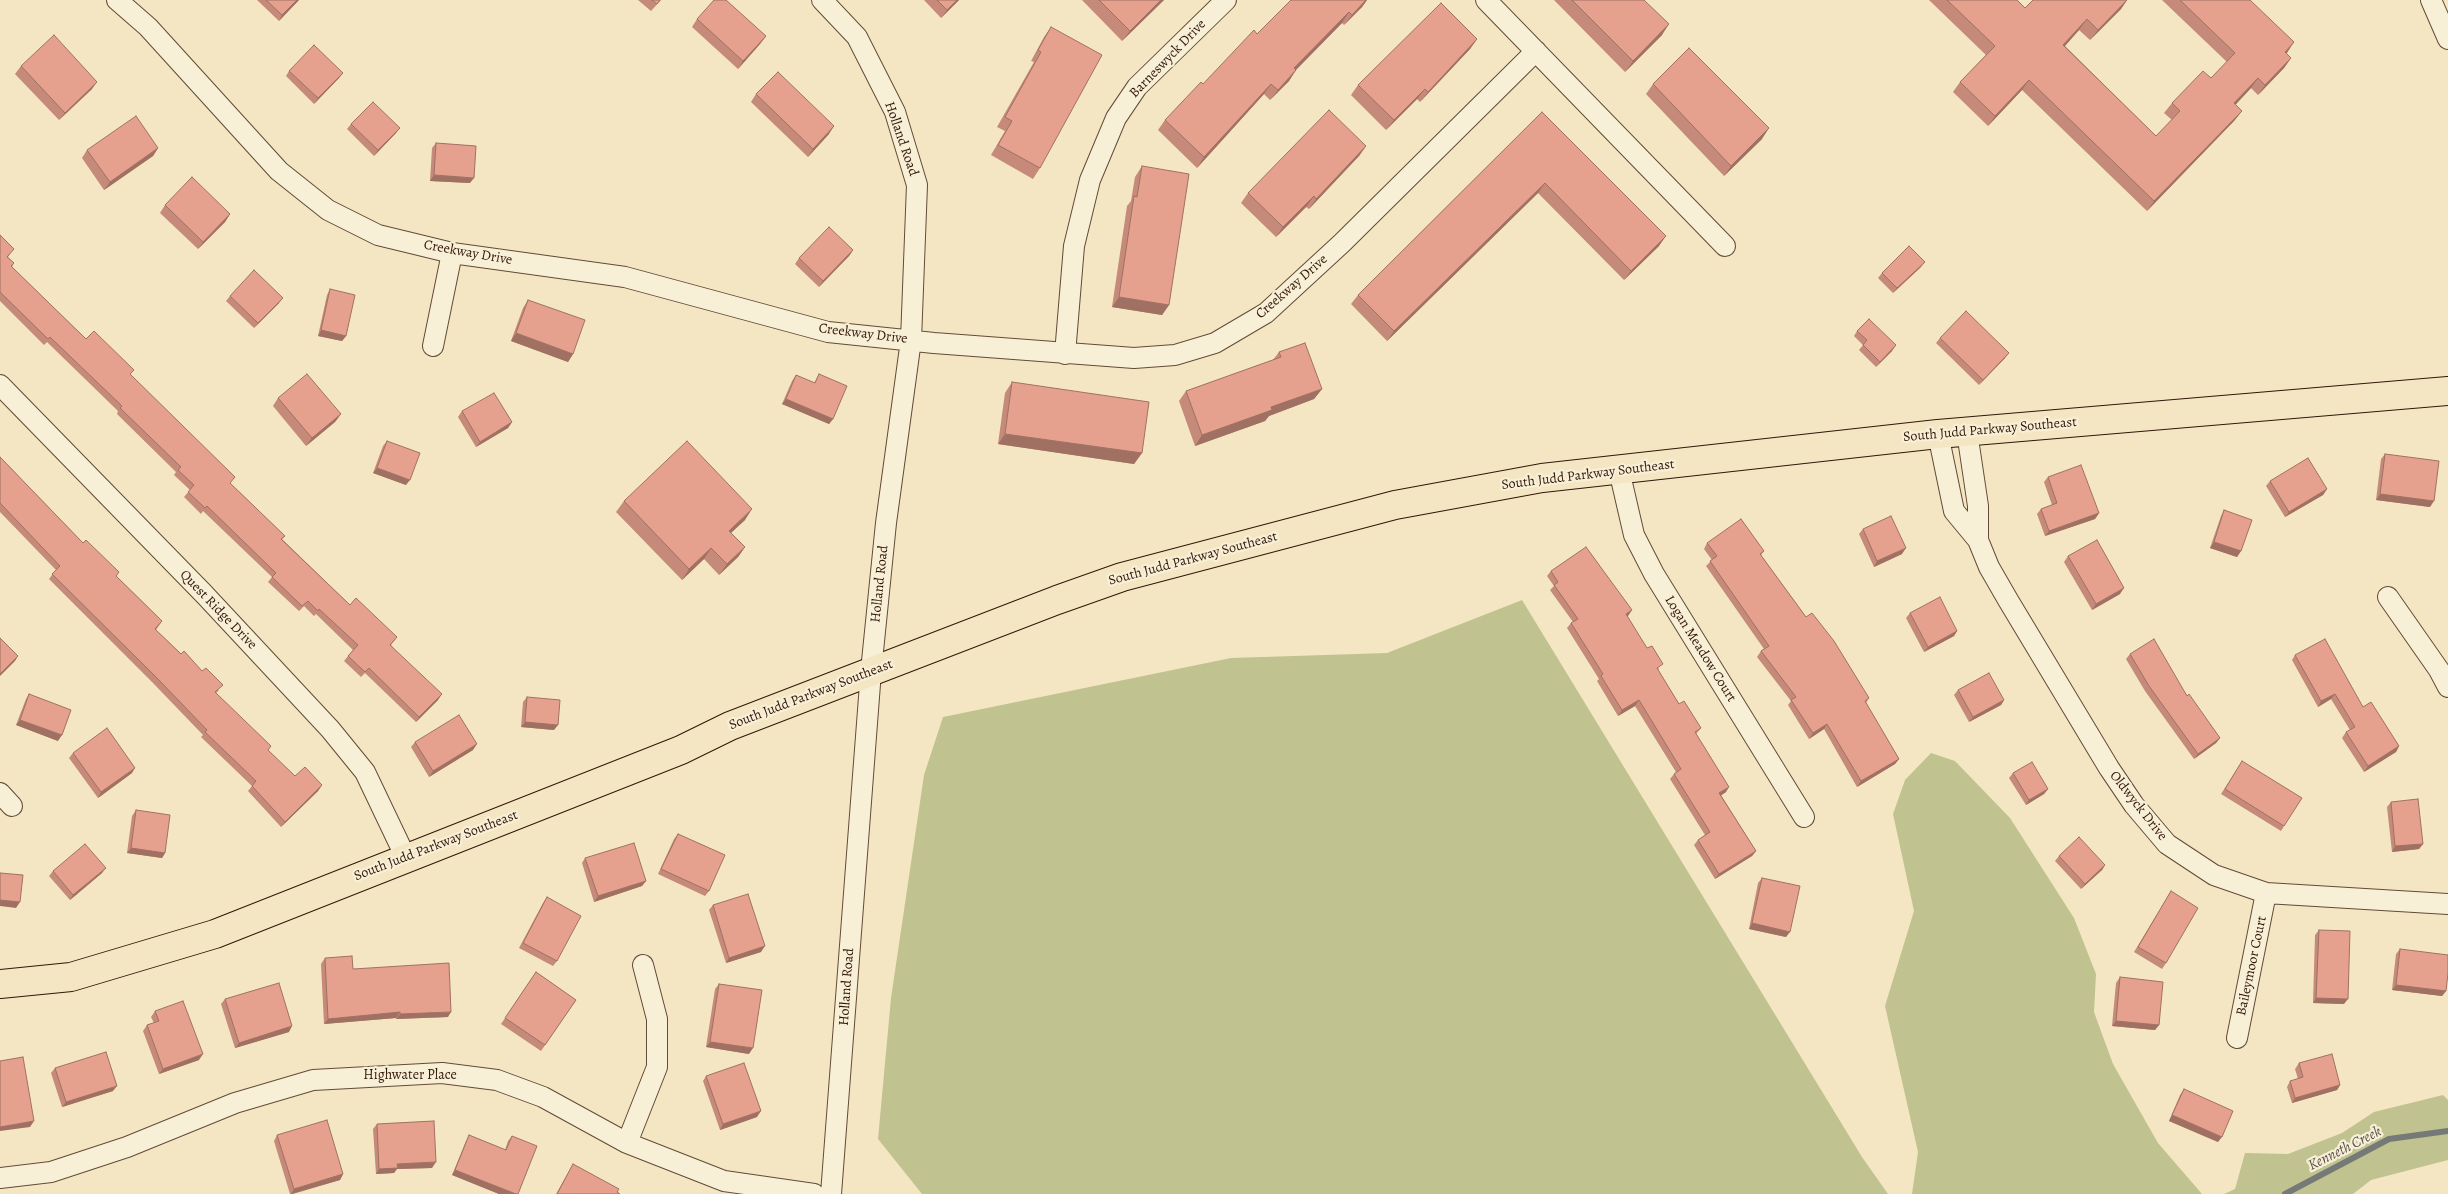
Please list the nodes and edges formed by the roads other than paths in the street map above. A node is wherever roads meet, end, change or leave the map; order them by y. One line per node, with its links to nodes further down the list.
1 (117, 0): 9 (street, Creekway Drive)
2 (822, 0): 10 (street, Holland Road)
3 (1226, 0): 12 (street, Barneswyck Drive)
4 (1486, 0): 7 (street)
5 (2431, 0): 6 (street)
6 (2448, 38)
7 (1536, 51): 8 (street); 12 (street, Creekway Drive)
8 (1725, 246)
9 (452, 253): 10 (street, Creekway Drive); 11 (street)
10 (911, 340): 12 (street, Creekway Drive); 20 (street, Holland Road)
11 (432, 346)
12 (1065, 354)
13 (0, 384): 23 (street, Quest Ridge Drive)
14 (2448, 391): 15 (highway, South Judd Parkway Southeast)
15 (1968, 432): 16 (highway, South Judd Parkway Southeast); 18 (street, Oldwyck Drive)
16 (1938, 434): 17 (highway, South Judd Parkway Southeast); 18 (street, Oldwyck Drive)
17 (1619, 470): 20 (highway, South Judd Parkway Southeast); 22 (street, Logan Meadow Court)
18 (1978, 540): 24 (street, Oldwyck Drive)
19 (2388, 597): 21 (street)
20 (871, 671): 23 (highway, South Judd Parkway Southeast); 32 (street, Holland Road)
21 (2448, 687)
22 (1804, 817)
23 (406, 858): 27 (highway, South Judd Parkway Southeast)
24 (2266, 893): 25 (street, Oldwyck Drive); 28 (street, Baileymoor Court)
25 (2448, 904)
26 (643, 965): 29 (street)
27 (0, 984)
28 (2237, 1038)
29 (627, 1143): 30 (street, Highwater Place); 31 (street, Highwater Place)
30 (0, 1178)
31 (814, 1194)
32 (831, 1194)

